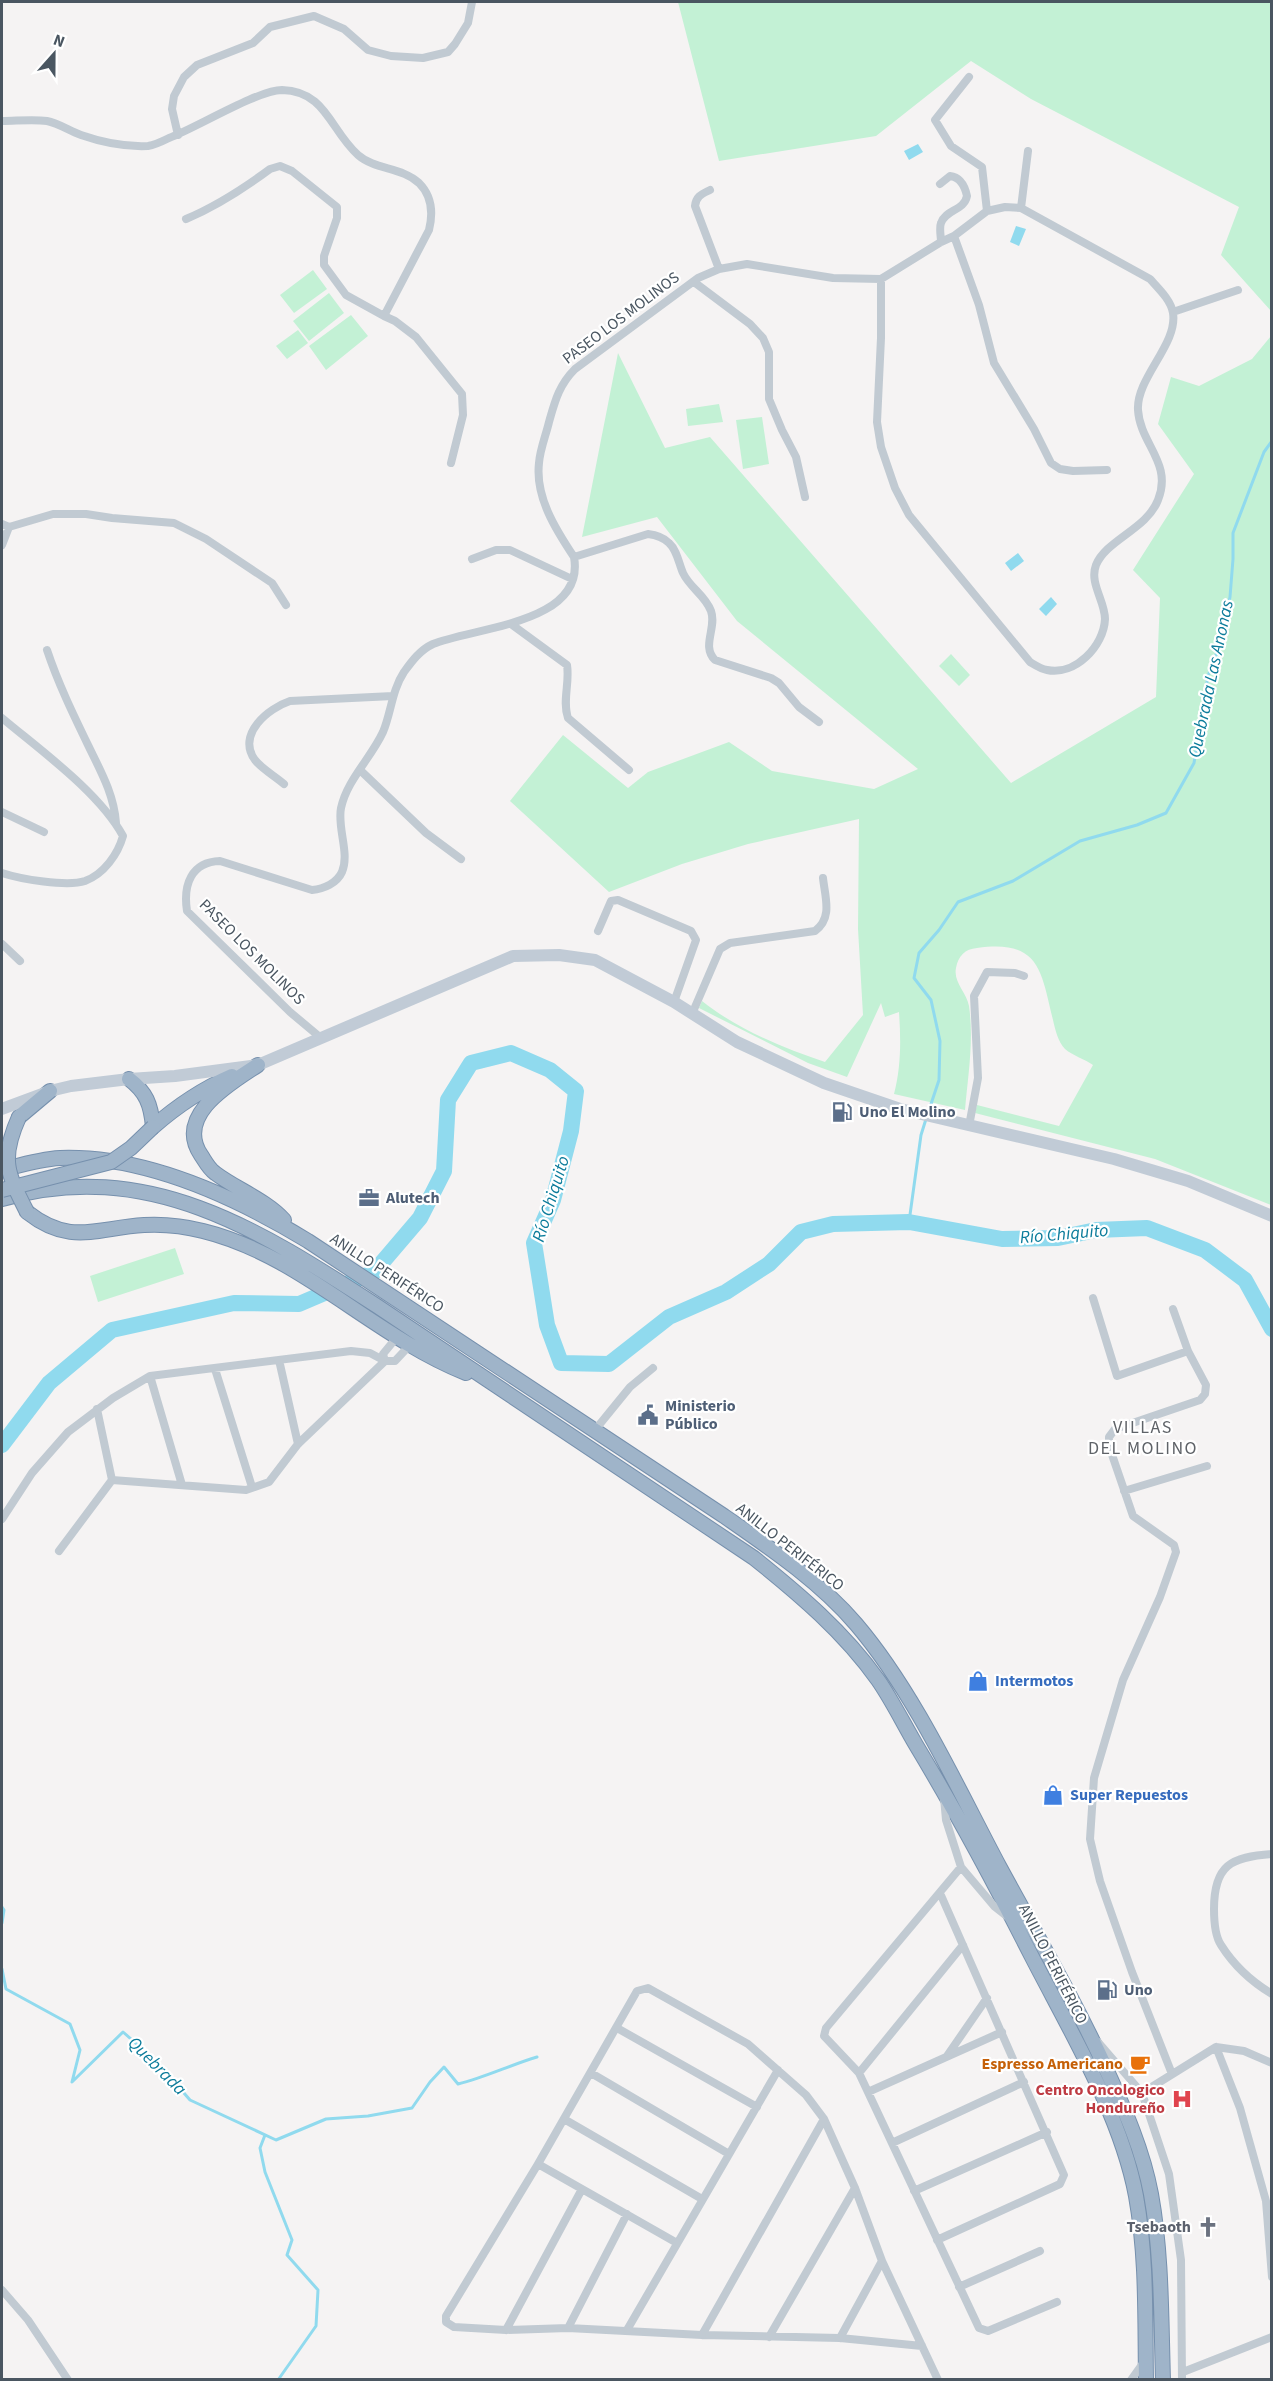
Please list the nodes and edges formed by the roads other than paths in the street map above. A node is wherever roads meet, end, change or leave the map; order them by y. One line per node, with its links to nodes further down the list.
1 (472, 2): 4 (street)
2 (969, 77): 9 (street)
3 (2, 121): 4 (street)
4 (178, 135): 18 (street)
5 (1028, 151): 8 (street)
6 (940, 184): 12 (street)
7 (711, 190): 13 (street)
8 (1021, 208): 9 (street); 17 (street)
9 (987, 210): 11 (street)
10 (186, 219): 18 (street)
11 (954, 236): 12 (street); 20 (street)
12 (941, 242): 14 (street)
13 (719, 269): 14 (street, PASEO LOS MOLINOS); 15 (street, PASEO LOS MOLINOS)
14 (881, 279): 17 (street)
15 (694, 282): 21 (street); 24 (street, PASEO LOS MOLINOS)
16 (1238, 290): 17 (street)
17 (1173, 312)
18 (384, 316): 19 (street)
19 (451, 463)
20 (1107, 470)
21 (805, 497)
22 (5, 525): 23 (street); 27 (street)
23 (2, 545)
24 (574, 557): 26 (street, PASEO LOS MOLINOS); 32 (street)
25 (472, 559): 26 (street)
26 (572, 579): 28 (street, PASEO LOS MOLINOS)
27 (286, 605)
28 (511, 624): 30 (street, PASEO LOS MOLINOS); 34 (street)
29 (47, 650): 37 (street)
30 (393, 696): 33 (street, PASEO LOS MOLINOS); 35 (street)
31 (2, 718): 37 (street)
32 (819, 722)
33 (360, 770): 39 (street); 48 (street, PASEO LOS MOLINOS)
34 (629, 770)
35 (284, 784)
36 (2, 812): 38 (street)
37 (116, 823): 40 (street)
38 (44, 832)
39 (461, 859)
40 (2, 873)
41 (823, 878): 47 (street)
42 (598, 931): 46 (street)
43 (2, 944): 44 (street)
44 (20, 961)
45 (1024, 976): 53 (street)
46 (674, 1002): 47 (main road); 48 (main road)
47 (692, 1014): 53 (main road)
48 (321, 1038): 49 (main road)
49 (258, 1065): 50 (main road); 54 (highway); 59 (highway)
50 (129, 1078): 51 (main road); 54 (highway)
51 (50, 1091): 52 (main road); 62 (highway, bridge)
52 (2, 1109)
53 (969, 1126): 58 (main road)
54 (153, 1127): 56 (highway, bridge)
55 (2, 1170): 59 (highway, ANILLO PERIFÉRICO)
56 (2, 1190)
57 (2, 1199): 70 (highway, ANILLO PERIFÉRICO)
58 (1272, 1216)
59 (298, 1235): 72 (highway, ANILLO PERIFÉRICO)
60 (1093, 1298): 64 (street)
61 (1173, 1309): 64 (street)
62 (397, 1337): 63 (highway); 66 (street)
63 (410, 1345): 66 (street); 70 (highway)
64 (1188, 1351): 78 (street)
65 (279, 1360): 66 (street); 68 (street); 73 (street)
66 (385, 1361): 73 (street)
67 (653, 1368): 72 (street)
68 (215, 1369): 69 (street); 77 (street)
69 (150, 1376): 71 (street); 76 (street)
70 (493, 1384): 81 (highway, ANILLO PERIFÉRICO)
71 (97, 1408): 75 (street); 79 (street)
72 (595, 1430): 91 (highway, ANILLO PERIFÉRICO)
73 (298, 1444): 77 (street)
74 (1207, 1466): 78 (street)
75 (112, 1480): 76 (street); 80 (street)
76 (182, 1485): 77 (street)
77 (252, 1487)
78 (1124, 1491): 98 (street)
79 (2, 1519)
80 (58, 1551)
81 (944, 1791): 83 (street); 85 (highway, ANILLO PERIFÉRICO)
82 (1272, 1854): 87 (street)
83 (961, 1866): 84 (street); 85 (street)
84 (940, 1893): 86 (street); 97 (street)
85 (1014, 1921): 130 (highway, ANILLO PERIFÉRICO)
86 (963, 1945): 88 (street); 97 (street)
87 (1272, 1994)
88 (987, 1998): 90 (street); 93 (street)
89 (617, 2028): 95 (street); 96 (street); 102 (street)
90 (1002, 2032): 93 (street); 99 (street)
91 (1090, 2034): 101 (street); 136 (highway, ANILLO PERIFÉRICO)
92 (1216, 2047): 94 (street); 98 (street); 118 (street)
93 (947, 2057): 100 (street)
94 (1272, 2063)
95 (778, 2070): 102 (street); 104 (street)
96 (591, 2073): 103 (street); 107 (street)
97 (859, 2073): 100 (street)
98 (1172, 2074): 101 (street)
99 (1024, 2082): 105 (street); 106 (street)
100 (868, 2092): 106 (street)
101 (1142, 2093): 131 (street)
102 (757, 2107): 107 (street)
103 (564, 2119): 108 (street); 112 (street)
104 (824, 2119): 109 (street); 125 (street)
105 (1047, 2132): 111 (street); 114 (street)
106 (892, 2143): 111 (street)
107 (729, 2154): 112 (street)
108 (538, 2164): 110 (street); 123 (street)
109 (855, 2188): 117 (street); 126 (street)
110 (582, 2189): 113 (street); 123 (street)
111 (914, 2191): 114 (street)
112 (702, 2199): 115 (street)
113 (627, 2214): 115 (street); 122 (street)
114 (937, 2240): 119 (street)
115 (677, 2243): 124 (street)
116 (1040, 2251): 119 (street)
117 (882, 2261): 128 (street); 129 (street)
118 (1272, 2277)
119 (959, 2287): 121 (street)
120 (2, 2290): 132 (street)
121 (1058, 2302)
122 (568, 2328): 123 (street); 124 (street)
123 (506, 2330)
124 (627, 2330): 125 (street)
125 (702, 2335): 126 (street)
126 (770, 2337): 128 (street)
127 (1272, 2337): 131 (street)
128 (840, 2338): 129 (street)
129 (922, 2346): 133 (street)
130 (1146, 2358): 134 (street); 135 (highway, ANILLO PERIFÉRICO)
131 (1183, 2376)
132 (68, 2379)
133 (938, 2379)
134 (1131, 2379)
135 (1146, 2379)
136 (1163, 2379)

